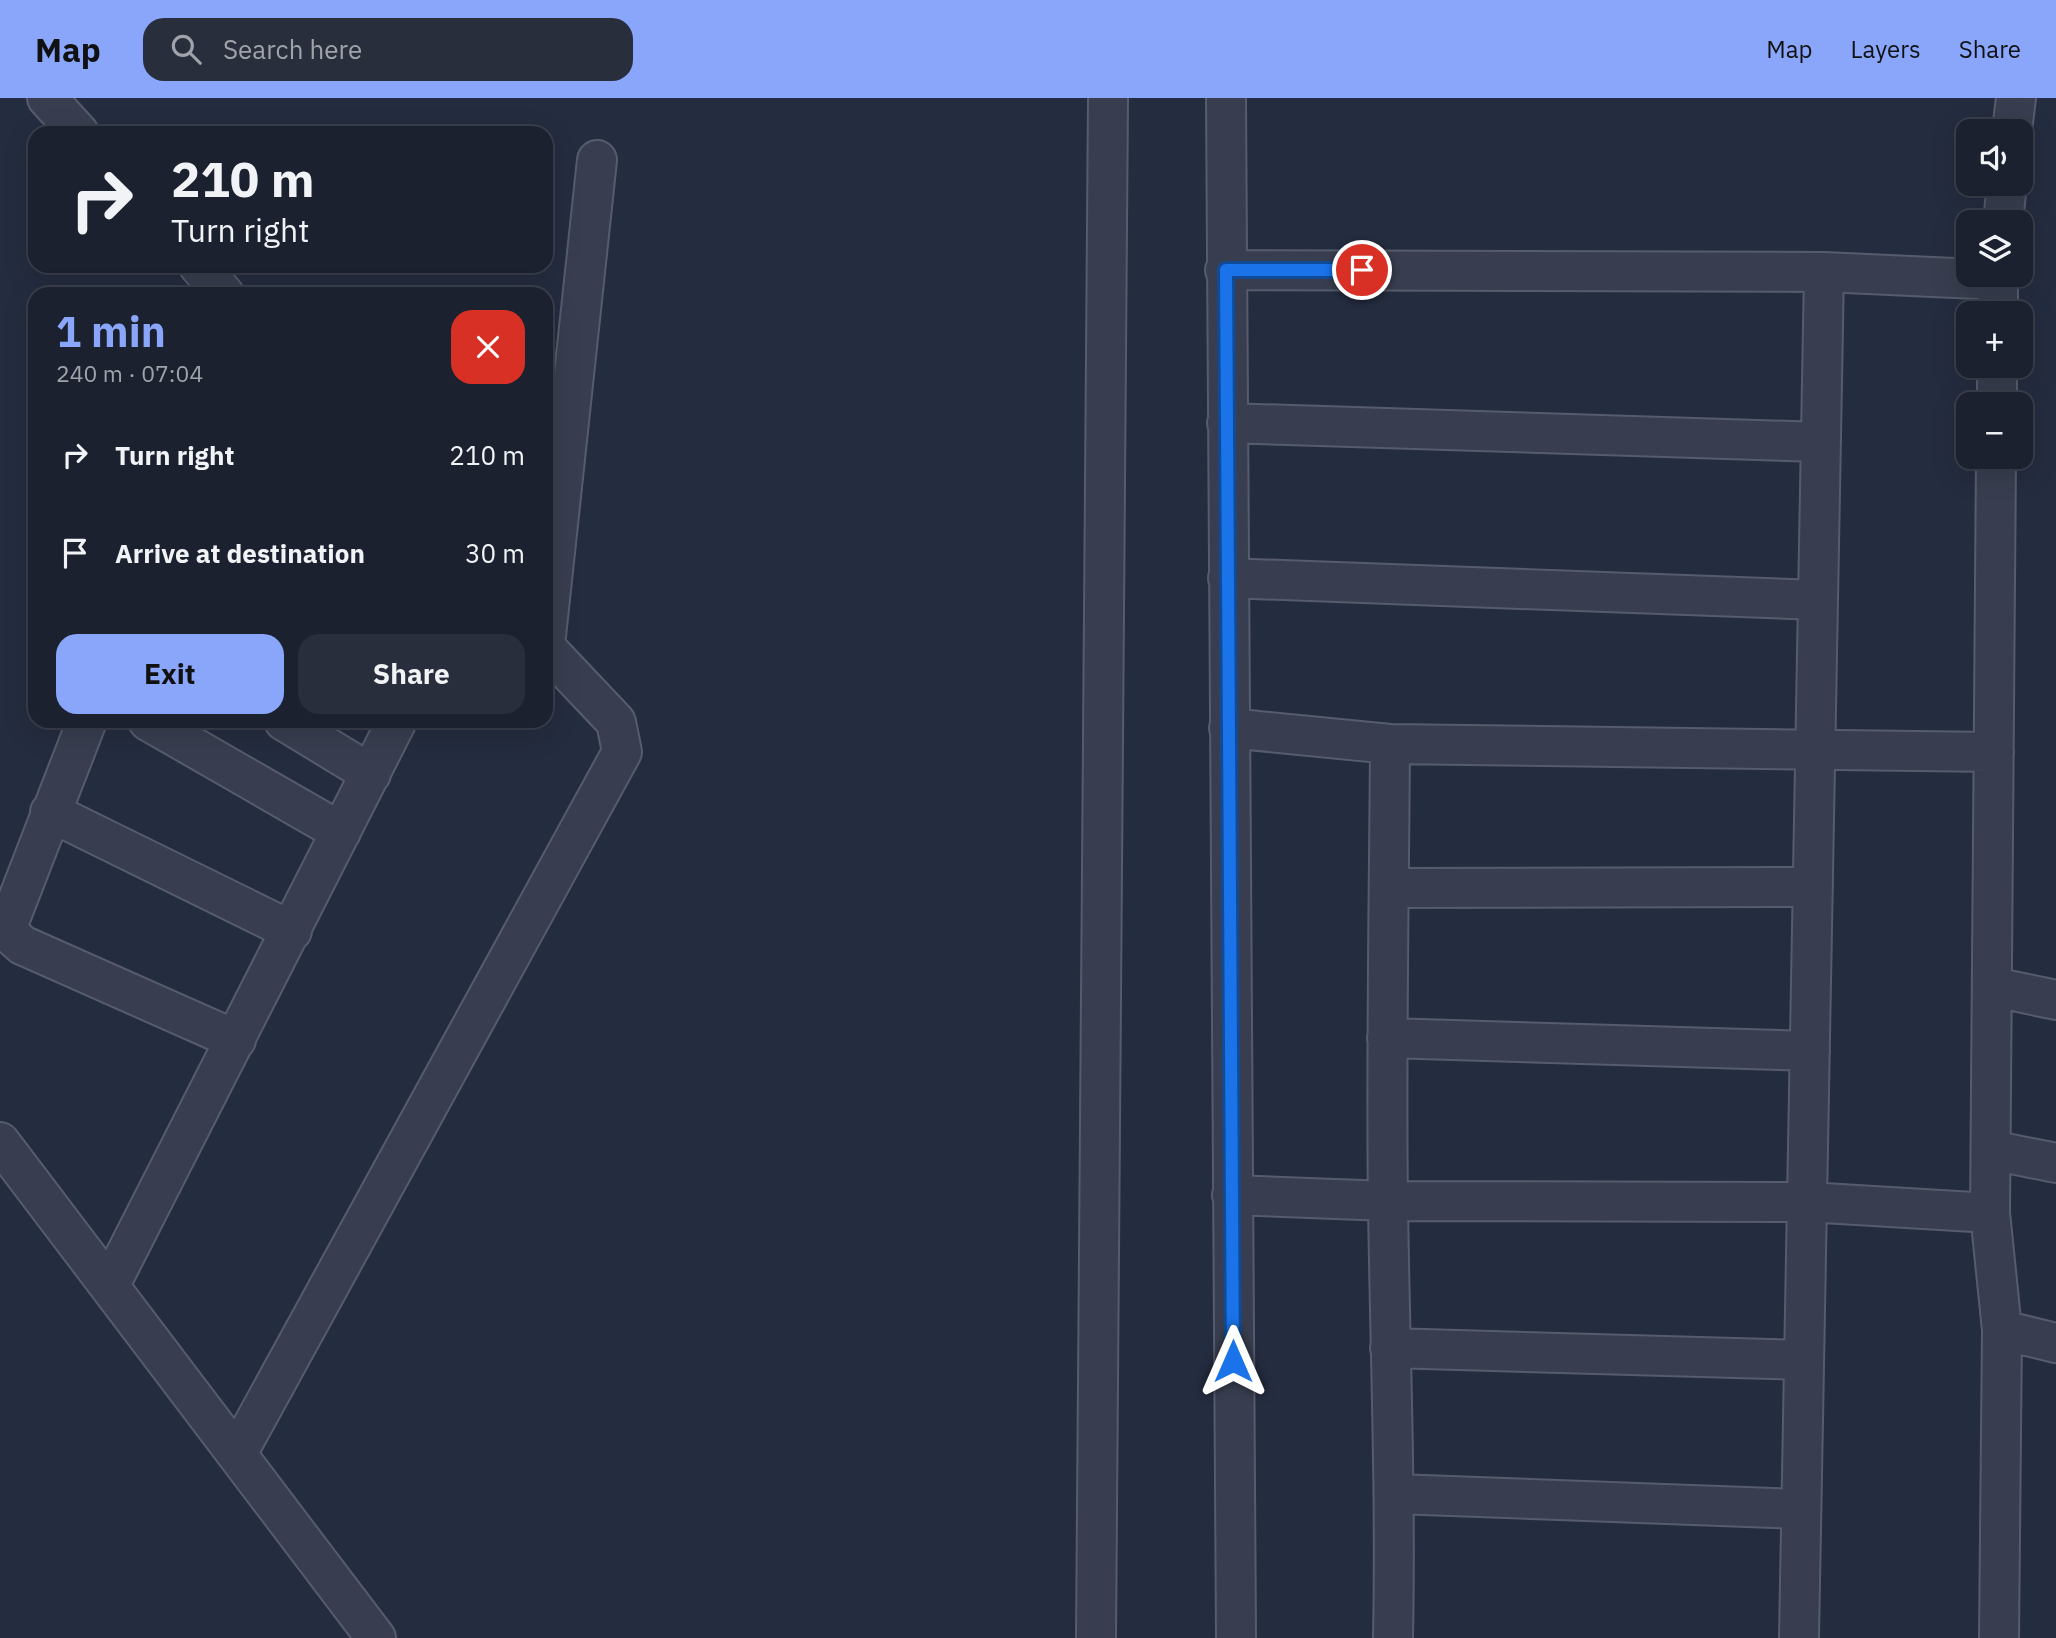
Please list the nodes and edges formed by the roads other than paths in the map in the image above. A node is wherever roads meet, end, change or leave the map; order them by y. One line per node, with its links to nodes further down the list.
1 (47, 98): 6 (street)
2 (1108, 98): 55 (street)
3 (1226, 98): 8 (street)
4 (2016, 98): 5 (street)
5 (2013, 119)
6 (73, 126)
7 (597, 160): 16 (street)
8 (1226, 270): 9 (street); 13 (street)
9 (1824, 272): 12 (street); 14 (street)
10 (205, 273): 11 (street)
11 (218, 287)
12 (1998, 289)
13 (1227, 424): 14 (street); 17 (street)
14 (1821, 442): 18 (street)
15 (1996, 469): 27 (street)
16 (553, 571)
17 (1228, 578): 18 (street); 24 (street)
18 (1818, 600): 26 (street)
19 (553, 655): 51 (street)
20 (84, 728): 29 (street)
21 (160, 728): 30 (street)
22 (295, 728): 28 (street)
23 (394, 728): 28 (street)
24 (1229, 728): 25 (street); 42 (street)
25 (1390, 744): 26 (street); 32 (street)
26 (1816, 748): 27 (street); 31 (street)
27 (1994, 752): 34 (street)
28 (371, 774): 30 (street)
29 (50, 812): 33 (street); 37 (street)
30 (341, 832): 33 (street)
31 (1813, 887): 32 (street); 38 (street)
32 (1389, 888): 36 (street)
33 (292, 931): 37 (street)
34 (1994, 987): 35 (street); 40 (street)
35 (2056, 1000)
36 (1387, 1038): 38 (street); 43 (street)
37 (236, 1040): 46 (street)
38 (1810, 1051): 44 (street)
39 (0, 1142): 46 (street)
40 (1991, 1150): 41 (street); 45 (street)
41 (2056, 1163)
42 (1232, 1195): 43 (street); 56 (street)
43 (1388, 1201): 44 (street); 49 (street)
44 (1807, 1202): 45 (street); 50 (street)
45 (1990, 1213): 47 (street)
46 (110, 1284): 51 (street)
47 (2002, 1330): 48 (street); 59 (street)
48 (2056, 1343)
49 (1391, 1348): 50 (street); 52 (street)
50 (1804, 1360): 53 (street)
51 (237, 1454): 54 (street)
52 (1396, 1494): 53 (street); 57 (street)
53 (1801, 1509): 58 (street)
54 (376, 1638)
55 (1096, 1638)
56 (1236, 1638)
57 (1394, 1638)
58 (1799, 1638)
59 (1999, 1638)

